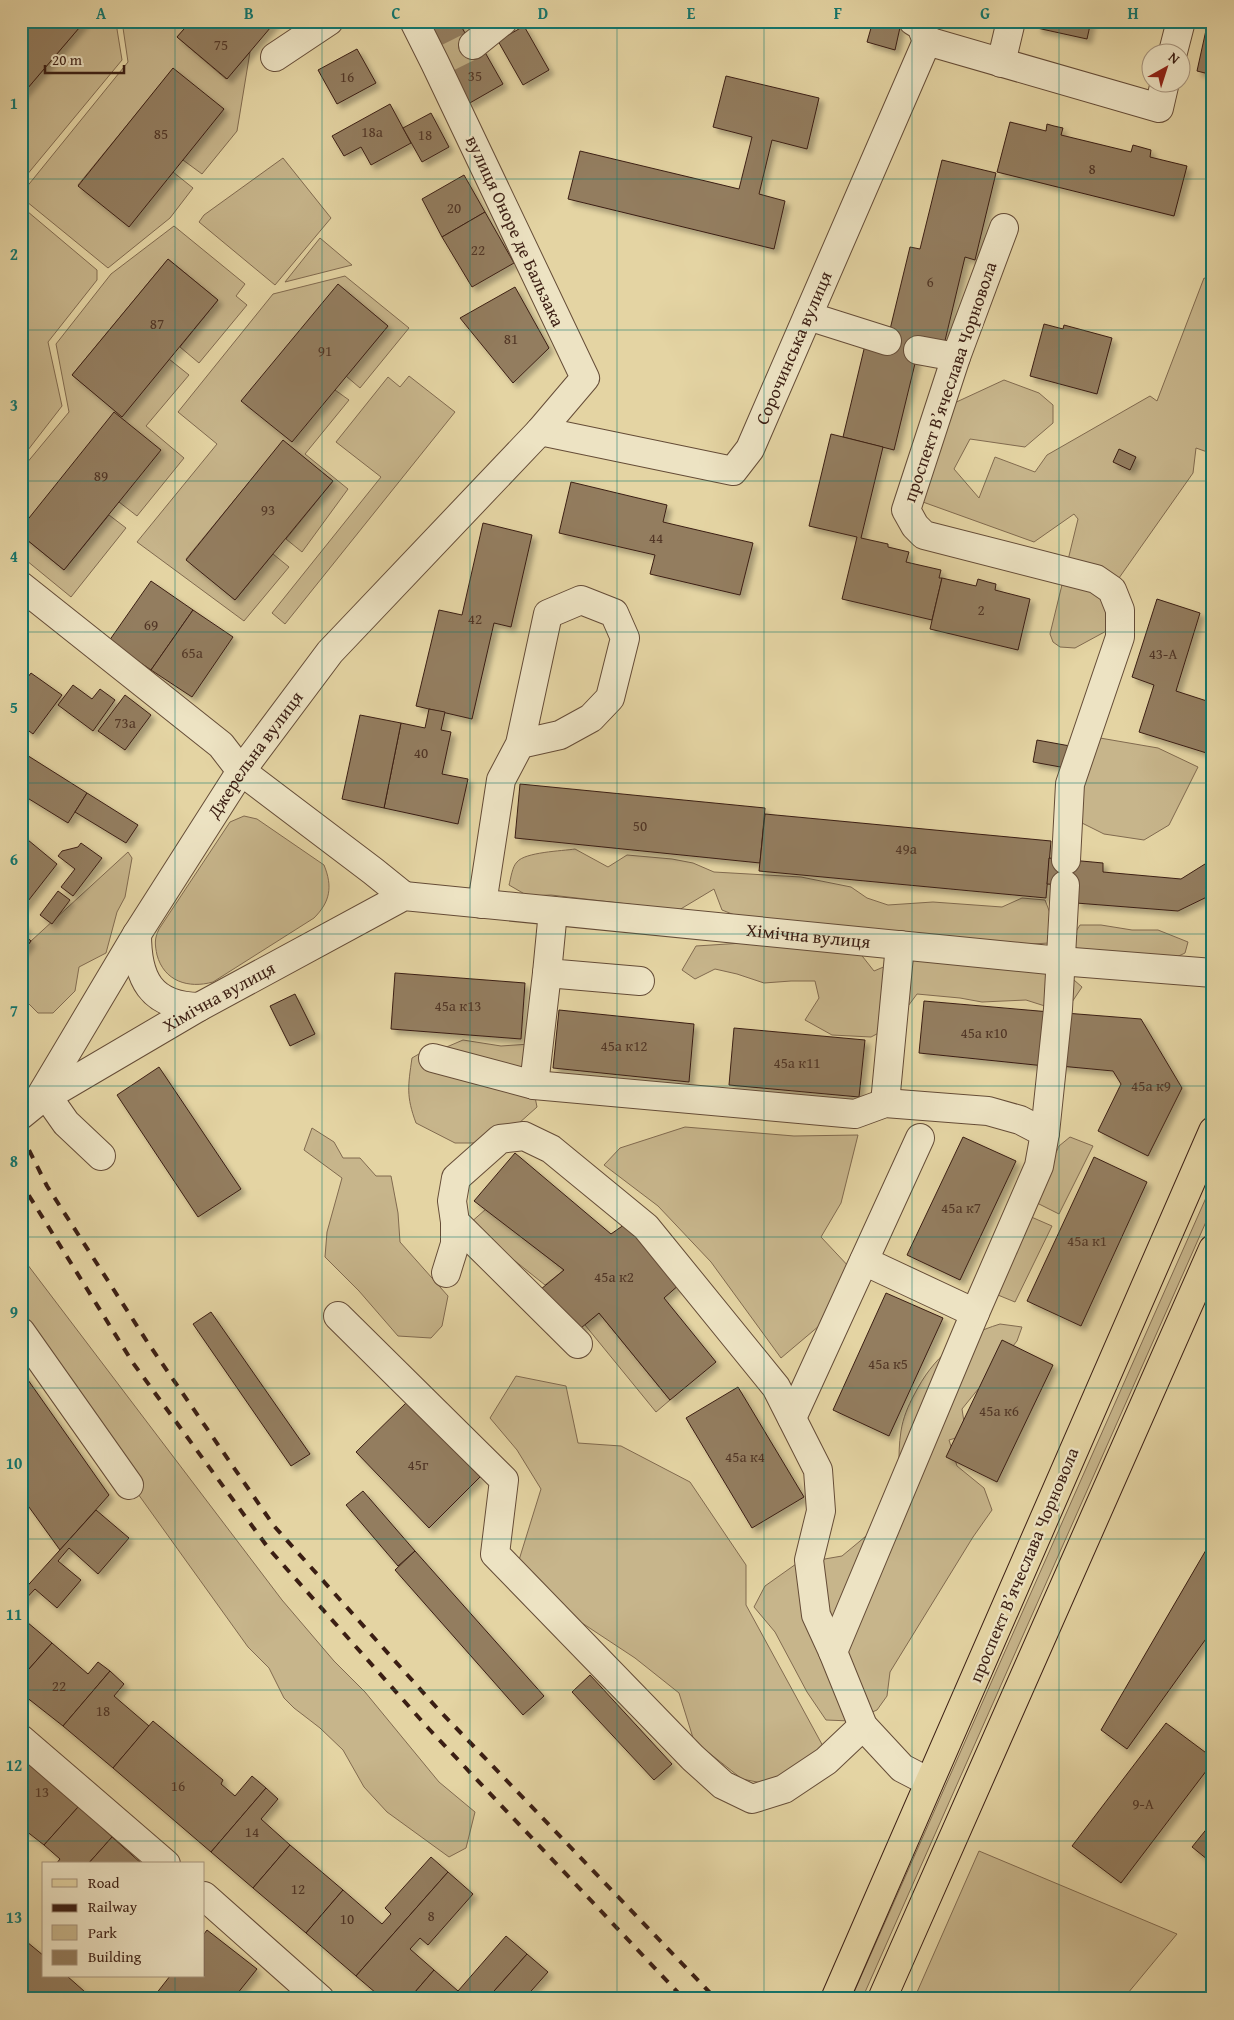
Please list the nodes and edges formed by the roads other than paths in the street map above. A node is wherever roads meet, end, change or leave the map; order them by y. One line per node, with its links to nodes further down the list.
1 (329, 21): 9 (street)
2 (414, 21): 17 (street, вулиця Оноре де Бальзака)
3 (503, 21): 8 (street)
4 (1011, 21): 10 (street)
5 (1181, 21): 7 (street)
6 (920, 31): 10 (street); 13 (street, Сорочинська вулиця)
7 (1176, 42)
8 (473, 45)
9 (275, 57)
10 (1001, 63): 11 (street)
11 (1163, 92)
12 (1004, 228): 16 (street, проспект Вʼячеслава Чорновола)
13 (808, 316): 14 (street); 17 (street, Сорочинська вулиця)
14 (887, 342)
15 (918, 350): 16 (street)
16 (956, 357): 26 (street, проспект Вʼячеслава Чорновола)
17 (540, 431): 20 (street, Джерельна вулиця)
18 (21, 586): 20 (street)
19 (520, 744): 19 (street); 22 (street)
20 (241, 771): 21 (street); 24 (street, Джерельна вулиця)
21 (404, 896): 22 (street, Хімічна вулиця); 30 (street, Хімічна вулиця)
22 (482, 904): 23 (street, Хімічна вулиця)
23 (553, 911): 25 (street, Хімічна вулиця); 27 (street)
24 (137, 934): 30 (street); 34 (street, Джерельна вулиця)
25 (900, 945): 26 (street, Хімічна вулиця); 33 (street)
26 (1060, 961): 28 (street, Хімічна вулиця); 36 (street, проспект Вʼячеслава Чорновола)
27 (547, 973): 29 (street); 32 (street)
28 (1213, 973)
29 (640, 981)
30 (199, 1007): 34 (street, Хімічна вулиця)
31 (433, 1058): 32 (street)
32 (534, 1085): 33 (street)
33 (885, 1103): 36 (street)
34 (35, 1104): 38 (street)
35 (1213, 1130): 52 (main road, проспект Вʼячеслава Чорновола)
36 (1046, 1133): 43 (street, проспект Вʼячеслава Чорновола)
37 (920, 1138): 41 (street)
38 (101, 1156)
39 (455, 1222): 42 (street); 46 (street); 47 (street)
40 (1213, 1249): 57 (main road)
41 (864, 1261): 43 (street); 47 (street)
42 (446, 1273)
43 (975, 1313): 49 (street, проспект Вʼячеслава Чорновола)
44 (338, 1316): 50 (street)
45 (21, 1332): 48 (street)
46 (578, 1344)
47 (792, 1418): 49 (street)
48 (129, 1485)
49 (833, 1652): 50 (street)
50 (864, 1726): 52 (street)
51 (21, 1739): 53 (street)
52 (930, 1782): 56 (main road, проспект Вʼячеслава Чорновола)
53 (164, 1862)
54 (205, 1897): 55 (street)
55 (309, 1994)
56 (835, 1999)
57 (882, 1999)

